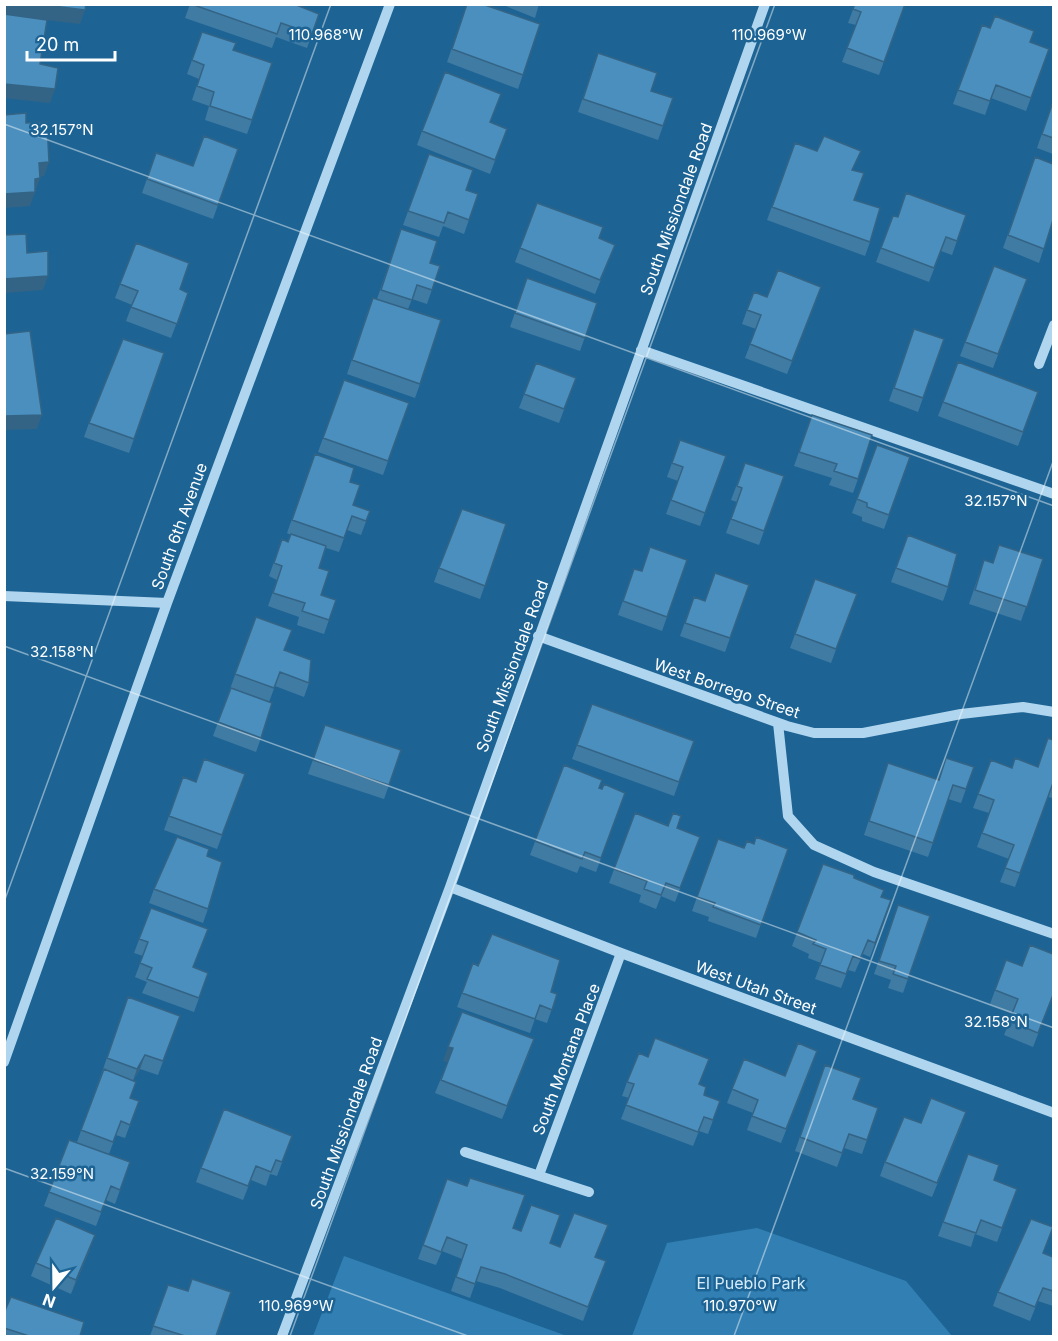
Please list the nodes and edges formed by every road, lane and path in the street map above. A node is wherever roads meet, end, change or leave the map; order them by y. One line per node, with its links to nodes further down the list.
1 (390, 4): 8 (street, South 6th Avenue)
2 (765, 4): 4 (street, South Missiondale Road)
3 (1053, 325): 5 (street)
4 (641, 350): 6 (street); 9 (street, South Missiondale Road)
5 (1039, 364)
6 (1053, 494)
7 (4, 596): 8 (street)
8 (167, 603): 15 (street, South 6th Avenue)
9 (538, 636): 11 (street, West Borrego Street); 12 (street, South Missiondale Road)
10 (1053, 712): 11 (street, West Borrego Street)
11 (778, 723): 13 (street)
12 (450, 887): 14 (street, West Utah Street); 20 (street, South Missiondale Road)
13 (1053, 934)
14 (621, 953): 16 (street, West Utah Street); 18 (street, South Montana Place)
15 (4, 1062)
16 (1053, 1113)
17 (465, 1152): 18 (street)
18 (539, 1175): 19 (street)
19 (589, 1192)
20 (282, 1336)

